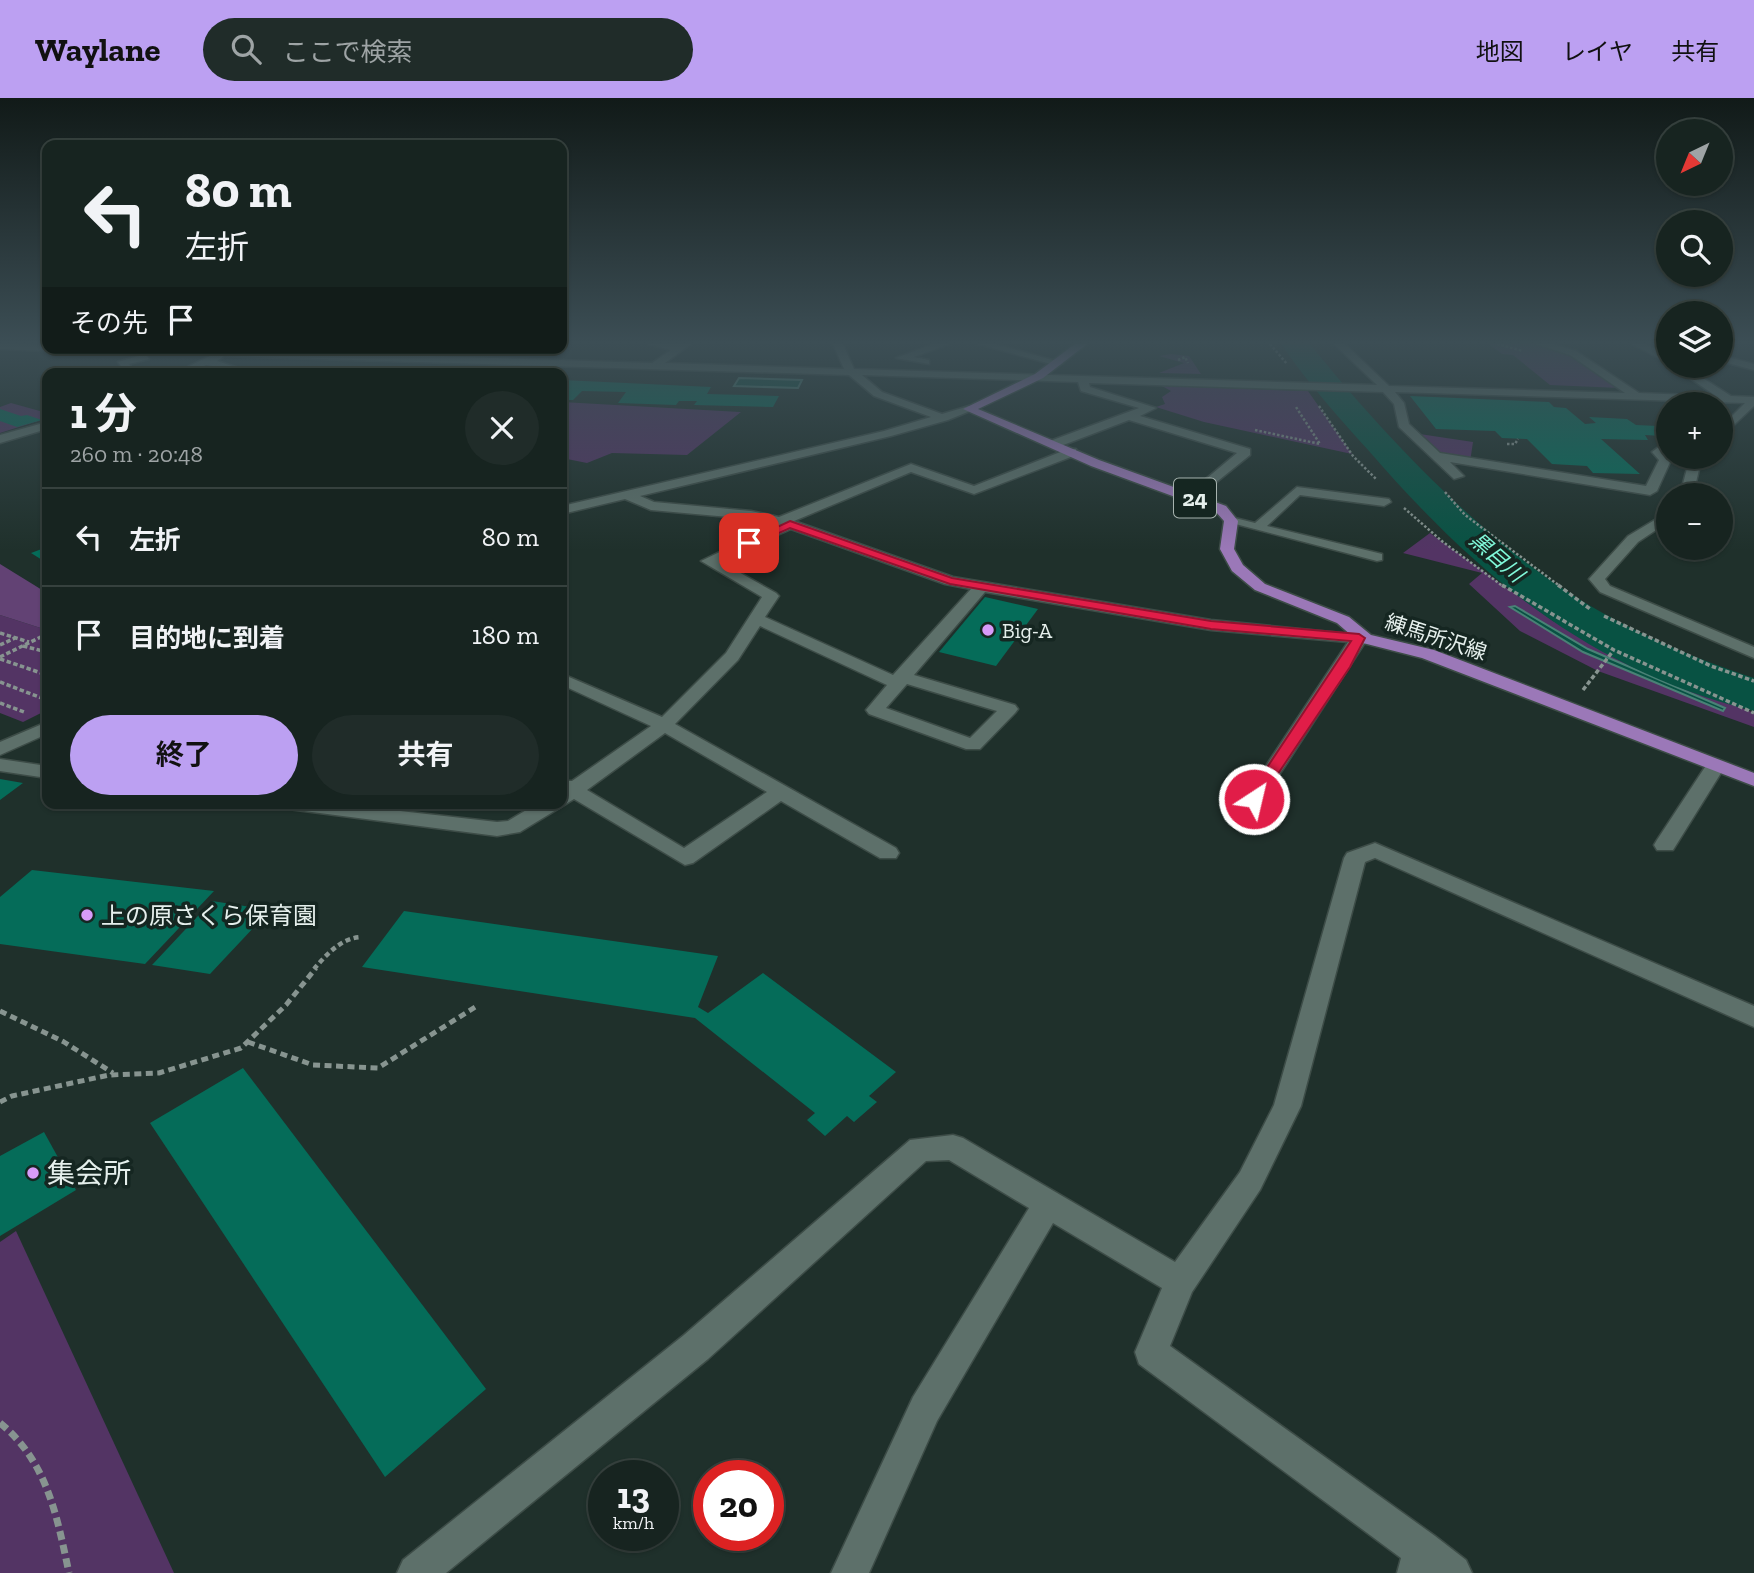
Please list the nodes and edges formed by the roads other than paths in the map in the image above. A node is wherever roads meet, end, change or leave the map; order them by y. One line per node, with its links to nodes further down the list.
1 (929, 413): 8 (street)
2 (958, 413): 8 (street)
3 (978, 413): 12 (main road, 24)
4 (1137, 413): 7 (street)
5 (1401, 413): 14 (street)
6 (1746, 413): 10 (street)
7 (1129, 416): 12 (street); 18 (street)
8 (943, 418): 17 (street)
9 (42, 426): 11 (street)
10 (1733, 427)
11 (0, 439)
12 (1054, 444): 13 (main road, 24)
13 (1072, 452): 18 (main road, 24); 22 (street)
14 (1437, 456): 15 (street); 16 (street)
15 (1661, 469)
16 (1458, 476)
17 (627, 495): 20 (street); 22 (street)
18 (1193, 497): 21 (main road, 24)
19 (1391, 502): 24 (street)
20 (567, 506)
21 (1231, 521): 24 (street); 28 (main road, 練馬所沢線 / 24)
22 (784, 523): 26 (street); 27 (street)
23 (1656, 524): 29 (street)
24 (1259, 526): 25 (street)
25 (1377, 558)
26 (981, 587): 28 (street); 30 (street)
27 (755, 618): 30 (street); 32 (street)
28 (1362, 638): 36 (main road, 練馬所沢線 / 24); 42 (street)
29 (1754, 653)
30 (899, 680): 30 (street)
31 (567, 681): 32 (street)
32 (664, 725): 39 (street); 40 (street)
33 (42, 729): 34 (street)
34 (0, 750)
35 (0, 765): 37 (street)
36 (1716, 765): 38 (main road, 練馬所沢線 / 24); 45 (street)
37 (42, 771)
38 (1754, 780)
39 (567, 790)
40 (782, 791): 41 (street); 46 (street)
41 (567, 792)
42 (1254, 799)
43 (363, 809): 44 (street)
44 (543, 809)
45 (1665, 845)
46 (888, 853)
47 (1754, 1017): 49 (street)
48 (1048, 1203): 49 (street); 51 (street); 52 (street)
49 (1180, 1282): 50 (street)
50 (1419, 1561): 53 (street)
51 (416, 1573)
52 (850, 1573)
53 (1453, 1573)

